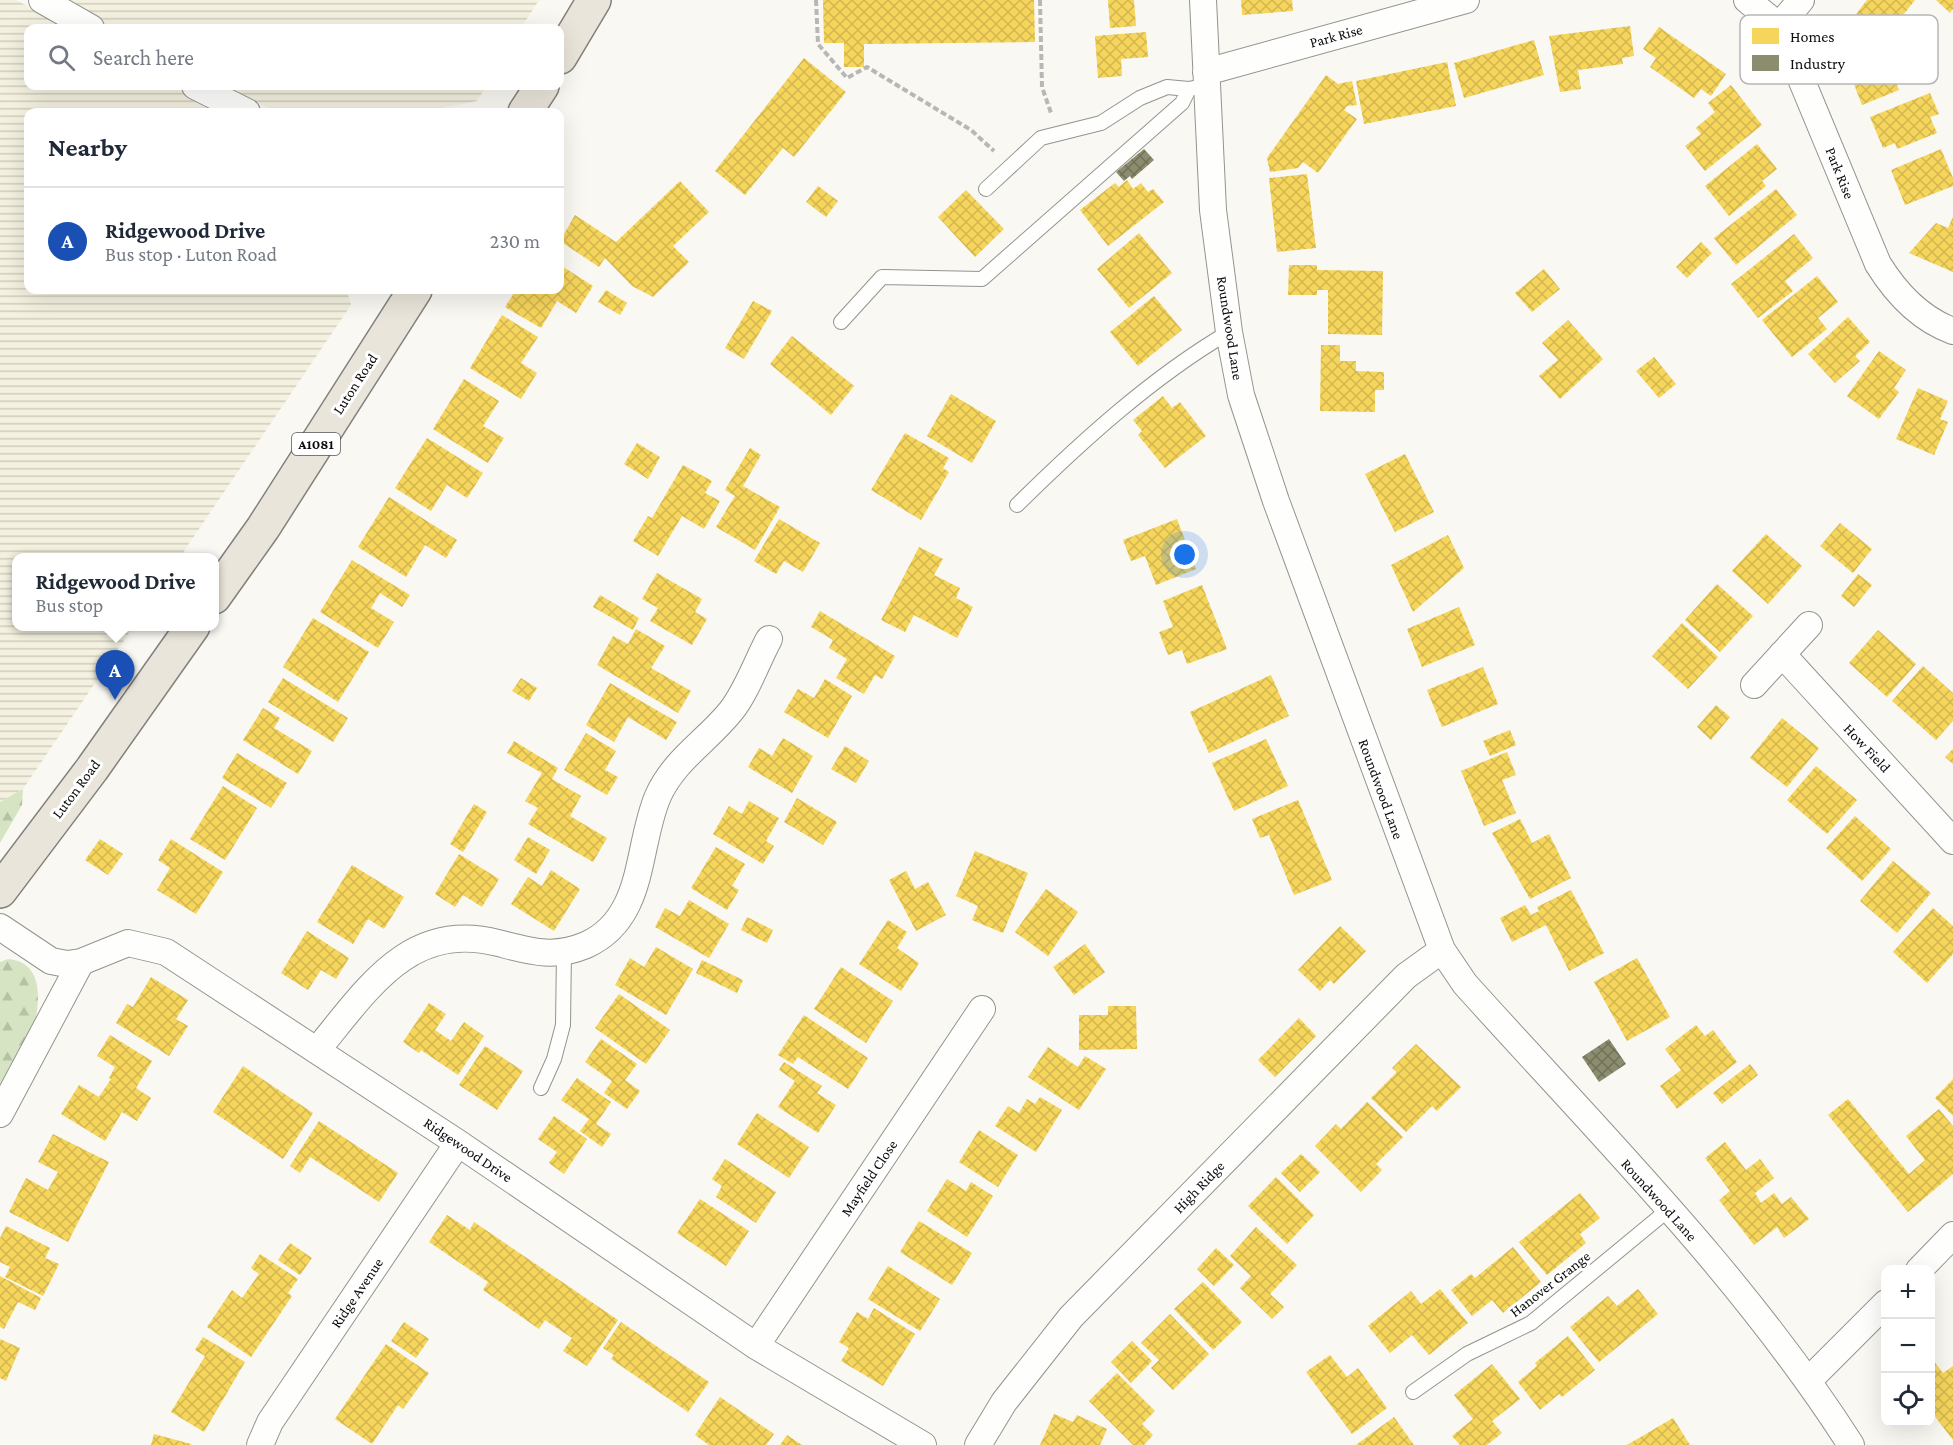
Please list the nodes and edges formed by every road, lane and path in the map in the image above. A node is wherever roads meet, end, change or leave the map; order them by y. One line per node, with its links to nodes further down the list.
1 (42, 0): 11 (street)
2 (594, 0): 12 (main road)
3 (816, 0): 20 (path)
4 (1040, 0): 19 (path)
5 (1203, 0): 13 (street, Roundwood Lane)
6 (1466, 0): 13 (street, Park Rise)
7 (1747, 0): 9 (street, Park Rise)
8 (1801, 0): 10 (street)
9 (1765, 15)
10 (1788, 15)
11 (84, 24)
12 (564, 50)
13 (1201, 82): 19 (lane); 23 (lane); 25 (street, Roundwood Lane)
14 (1803, 84): 24 (street, Park Rise)
15 (203, 90): 17 (street)
16 (539, 90): 18 (main road)
17 (239, 108)
18 (528, 108)
19 (1058, 134): 20 (lane)
20 (1010, 166): 21 (lane)
21 (986, 189)
22 (412, 294): 27 (main road, Luton Road / A1081)
23 (841, 321)
24 (1953, 331)
25 (1229, 332): 26 (lane); 36 (street, Roundwood Lane)
26 (1017, 505)
27 (219, 590)
28 (1809, 625): 31 (street)
29 (190, 631): 34 (main road, Luton Road)
30 (769, 639): 37 (street)
31 (1782, 654): 32 (street); 33 (street, How Field)
32 (1754, 685)
33 (1953, 841)
34 (0, 891)
35 (0, 927): 38 (street, Ridgewood Drive)
36 (1442, 950): 44 (street, Roundwood Lane); 53 (street, High Ridge)
37 (564, 952): 40 (street); 41 (lane)
38 (81, 962): 40 (street, Ridgewood Drive); 42 (street)
39 (982, 1009): 48 (street, Mayfield Close)
40 (317, 1050): 43 (street, Ridgewood Drive)
41 (541, 1088)
42 (0, 1114)
43 (458, 1143): 48 (street, Ridgewood Drive); 51 (street, Ridge Avenue)
44 (1668, 1210): 49 (street, Roundwood Lane); 50 (lane, Hanover Grange)
45 (1953, 1235): 46 (street)
46 (1923, 1265)
47 (1881, 1308): 49 (street)
48 (756, 1346): 52 (street, Ridgewood Drive)
49 (1809, 1380): 54 (street, Roundwood Lane)
50 (1413, 1392)
51 (260, 1445)
52 (923, 1445)
53 (978, 1445)
54 (1851, 1445)

